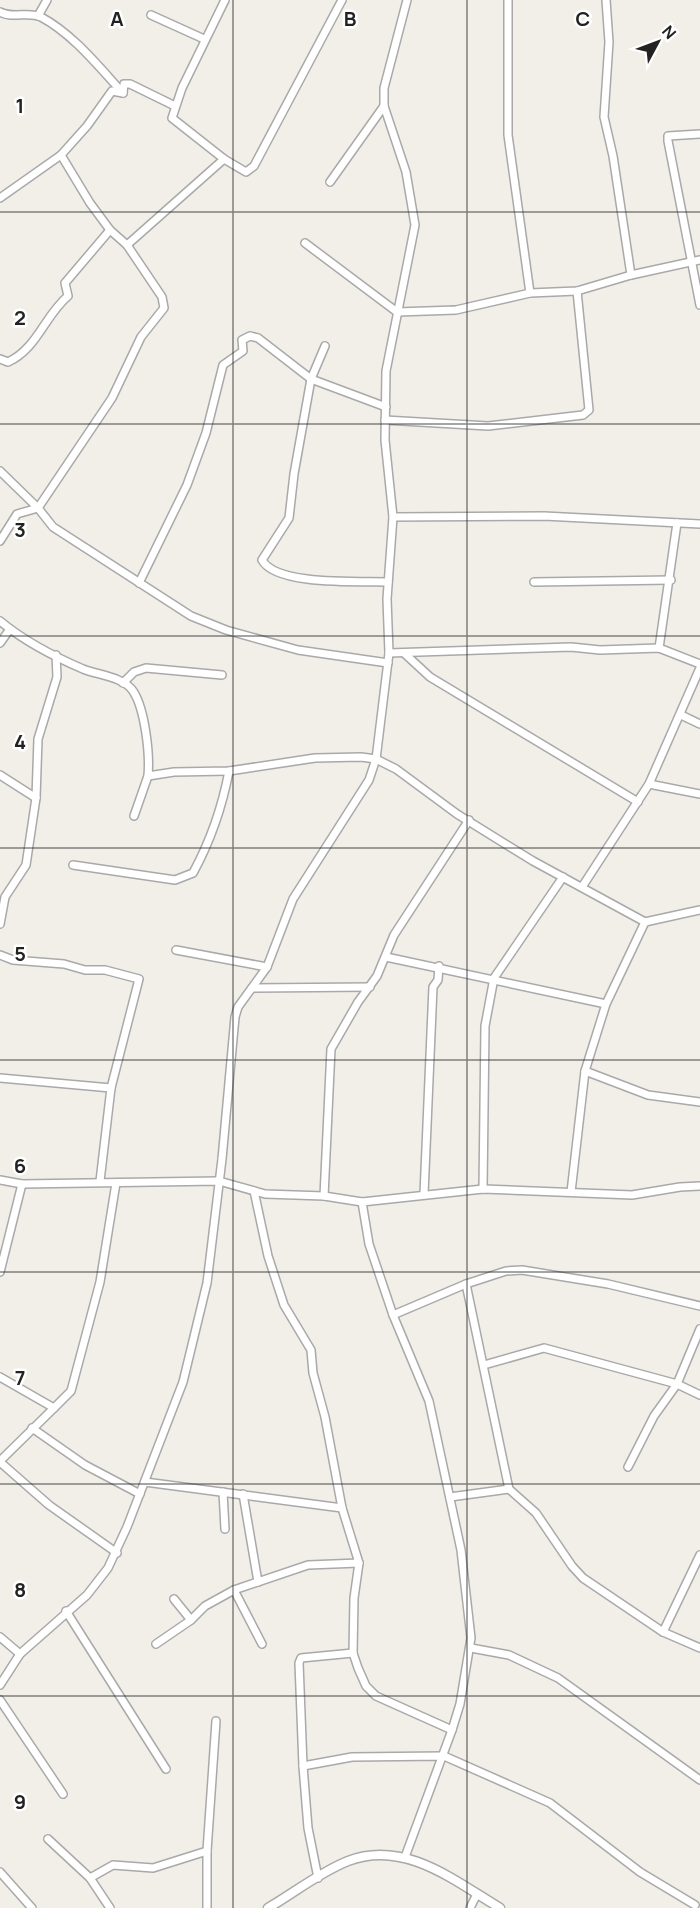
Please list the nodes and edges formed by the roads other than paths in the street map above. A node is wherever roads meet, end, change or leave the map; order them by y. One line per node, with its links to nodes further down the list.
1 (47, 0): 9 (street)
2 (225, 0): 10 (street)
3 (342, 0): 16 (street)
4 (407, 0): 13 (street)
5 (508, 0): 25 (street)
6 (606, 0): 23 (street)
7 (0, 12): 9 (street)
8 (152, 15): 10 (street)
9 (38, 16): 11 (street)
10 (204, 39): 12 (street)
11 (123, 93): 12 (street); 15 (street)
12 (175, 106): 16 (street)
13 (384, 106): 17 (street); 27 (street)
14 (700, 134): 22 (street)
15 (61, 155): 18 (street); 19 (street)
16 (224, 159): 21 (street)
17 (330, 182)
18 (0, 198)
19 (110, 230): 21 (street); 29 (street)
20 (305, 243): 27 (street)
21 (126, 245): 34 (street)
22 (696, 260): 23 (street); 26 (street)
23 (631, 275): 24 (street)
24 (576, 291): 25 (street); 32 (street)
25 (530, 293): 27 (street)
26 (700, 305)
27 (397, 312): 31 (street)
28 (325, 346): 30 (street)
29 (0, 359)
30 (311, 379): 31 (street); 40 (street); 42 (street)
31 (386, 406): 32 (street)
32 (385, 420): 35 (street)
33 (0, 471): 34 (street)
34 (38, 508): 38 (street); 42 (street)
35 (393, 517): 36 (street); 40 (street)
36 (677, 523): 37 (street); 39 (street)
37 (700, 524)
38 (0, 542)
39 (671, 580): 41 (street); 46 (street)
40 (388, 582): 47 (street)
41 (534, 582)
42 (139, 583): 50 (street)
43 (0, 621): 44 (street)
44 (10, 629): 45 (street); 49 (street)
45 (0, 643)
46 (659, 648): 48 (street); 51 (street)
47 (389, 653): 48 (street); 50 (street)
48 (404, 653): 63 (street)
49 (56, 656): 53 (street); 62 (street)
50 (388, 663): 56 (street)
51 (700, 666): 54 (street)
52 (222, 675): 53 (street)
53 (123, 683): 59 (street)
54 (681, 715): 55 (street); 60 (street)
55 (700, 724)
56 (376, 759): 57 (street); 65 (street); 77 (street)
57 (229, 771): 59 (street); 66 (street)
58 (0, 775): 62 (street)
59 (148, 776): 64 (street)
60 (649, 784): 61 (street); 63 (street)
61 (700, 794)
62 (36, 798): 69 (street)
63 (638, 802): 68 (street)
64 (134, 816)
65 (470, 820): 67 (street); 75 (street)
66 (73, 865)
67 (563, 877): 68 (street); 78 (street)
68 (582, 887): 71 (street)
69 (2, 895): 72 (street)
70 (700, 910): 71 (street)
71 (645, 922): 81 (street)
72 (0, 924)
73 (177, 950): 77 (street)
74 (0, 955): 84 (street)
75 (387, 957): 76 (street); 79 (street)
76 (439, 966): 78 (street); 95 (street)
77 (267, 967): 80 (street)
78 (494, 978): 81 (street); 92 (street)
79 (370, 987): 80 (street); 96 (street)
80 (252, 988): 88 (street)
81 (606, 1004): 82 (street)
82 (585, 1071): 85 (street); 94 (street)
83 (0, 1078): 84 (street)
84 (111, 1088): 87 (street)
85 (700, 1102)
86 (0, 1180): 90 (street)
87 (100, 1181): 89 (street); 90 (street)
88 (219, 1181): 89 (street); 93 (street); 111 (street)
89 (116, 1183): 107 (street)
90 (22, 1184): 98 (street)
91 (700, 1186): 94 (street)
92 (483, 1190): 94 (street); 95 (street)
93 (254, 1191): 96 (street); 117 (street)
94 (571, 1192)
95 (424, 1194): 97 (street)
96 (324, 1196): 97 (street)
97 (362, 1202): 101 (street)
98 (0, 1272)
99 (466, 1284): 100 (street); 101 (street); 103 (street)
100 (700, 1306)
101 (393, 1315): 116 (street)
102 (700, 1329): 105 (street)
103 (484, 1365): 105 (street); 112 (street)
104 (0, 1377): 107 (street)
105 (678, 1384): 106 (street); 110 (street)
106 (700, 1395)
107 (54, 1408): 108 (street)
108 (32, 1428): 109 (street); 114 (street)
109 (0, 1462): 119 (street)
110 (628, 1467)
111 (145, 1482): 113 (street); 114 (street)
112 (509, 1489): 116 (street); 127 (street)
113 (223, 1492): 115 (street); 118 (street)
114 (140, 1494): 119 (street)
115 (243, 1494): 117 (street); 122 (street)
116 (450, 1497): 131 (street)
117 (342, 1508): 121 (street)
118 (225, 1529)
119 (117, 1553): 125 (street)
120 (700, 1555): 127 (street)
121 (359, 1563): 122 (street); 133 (street)
122 (258, 1582): 123 (street)
123 (234, 1590): 126 (street); 130 (street)
124 (174, 1599): 126 (street)
125 (66, 1611): 134 (street); 141 (street)
126 (191, 1620): 129 (street)
127 (663, 1632): 132 (street)
128 (0, 1637): 134 (street)
129 (156, 1644)
130 (262, 1644)
131 (471, 1648): 138 (street); 142 (street)
132 (700, 1648)
133 (353, 1653): 138 (street); 140 (street)
134 (20, 1654): 135 (street)
135 (0, 1685)
136 (0, 1700): 143 (street)
137 (216, 1721): 145 (street)
138 (452, 1730): 139 (street)
139 (444, 1756): 140 (street); 146 (street); 151 (street)
140 (303, 1766): 149 (street)
141 (166, 1768)
142 (700, 1780)
143 (63, 1794)
144 (48, 1839): 148 (street)
145 (207, 1851): 148 (street); 154 (street)
146 (405, 1857): 149 (street); 150 (street)
147 (0, 1872): 152 (street)
148 (90, 1878): 153 (street)
149 (318, 1878): 155 (street)
150 (477, 1894): 156 (street); 157 (street)
151 (695, 1905)
152 (32, 1908)
153 (110, 1908)
154 (207, 1908)
155 (268, 1908)
156 (470, 1908)
157 (500, 1908)

